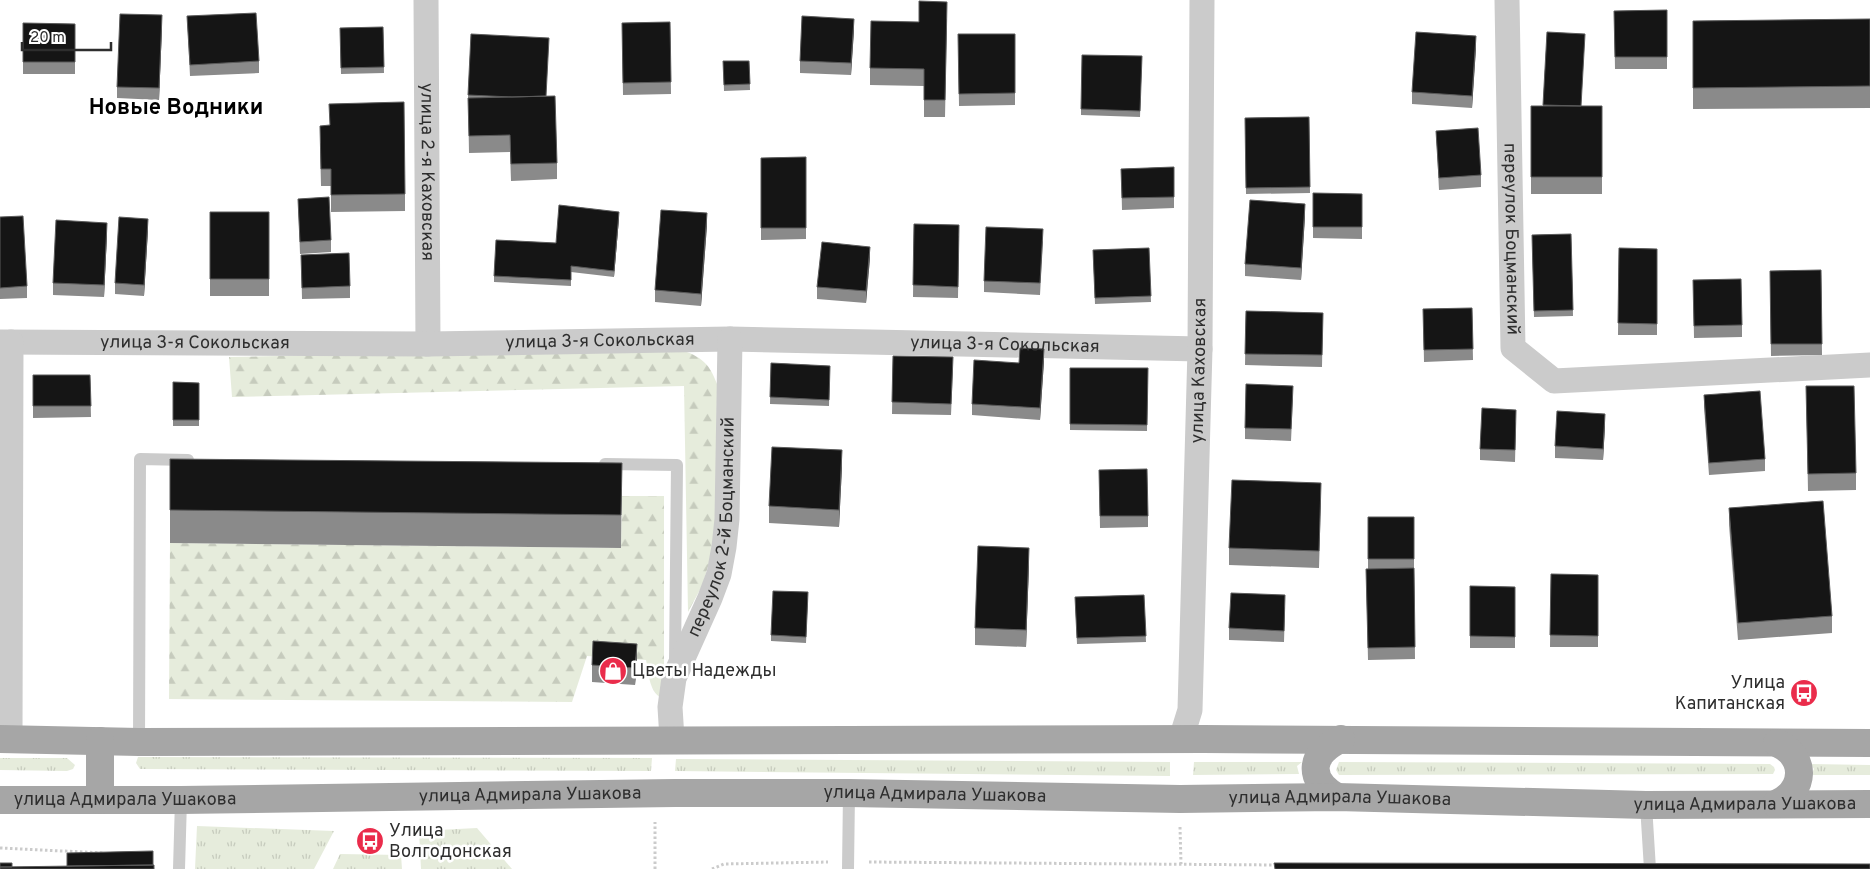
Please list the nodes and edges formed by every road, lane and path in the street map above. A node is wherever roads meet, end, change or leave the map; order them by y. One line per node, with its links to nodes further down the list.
1 (426, 0): 6 (street, улица 2-я Каховская)
2 (1202, 0): 7 (street, улица Каховская)
3 (1507, 0): 8 (street, переулок Боцманский)
4 (730, 339): 6 (street, улица 3-я Сокольская); 7 (street, улица 3-я Сокольская); 11 (street, переулок 2-й Боцманский)
5 (5, 342): 6 (street, улица 3-я Сокольская); 12 (street)
6 (428, 344)
7 (1200, 349): 13 (street, улица Каховская)
8 (1870, 365)
9 (200, 460): 17 (lane)
10 (588, 464): 11 (lane)
11 (674, 678): 15 (street, переулок 2-й Боцманский)
12 (5, 739): 16 (main road)
13 (1181, 739): 14 (main road); 15 (main road)
14 (1341, 739): 18 (main road); 21 (main road)
15 (672, 740): 17 (main road)
16 (100, 741): 17 (main road); 23 (main road)
17 (139, 742)
18 (1777, 743): 19 (main road); 25 (main road)
19 (1870, 743)
20 (849, 793): 21 (main road, улица Адмирала Ушакова); 24 (main road, улица Адмирала Ушакова); 30 (lane)
21 (1337, 797): 27 (main road, улица Адмирала Ушакова)
22 (0, 800): 23 (main road, улица Адмирала Ушакова)
23 (100, 800): 24 (main road, улица Адмирала Ушакова)
24 (181, 800): 32 (lane)
25 (1776, 804): 26 (main road, улица Адмирала Ушакова); 27 (main road, улица Адмирала Ушакова)
26 (1870, 804)
27 (1646, 805): 34 (lane)
28 (0, 848): 29 (path)
29 (109, 853)
30 (848, 865): 31 (path); 33 (path)
31 (1281, 865)
32 (179, 869)
33 (712, 869)
34 (1650, 869)

